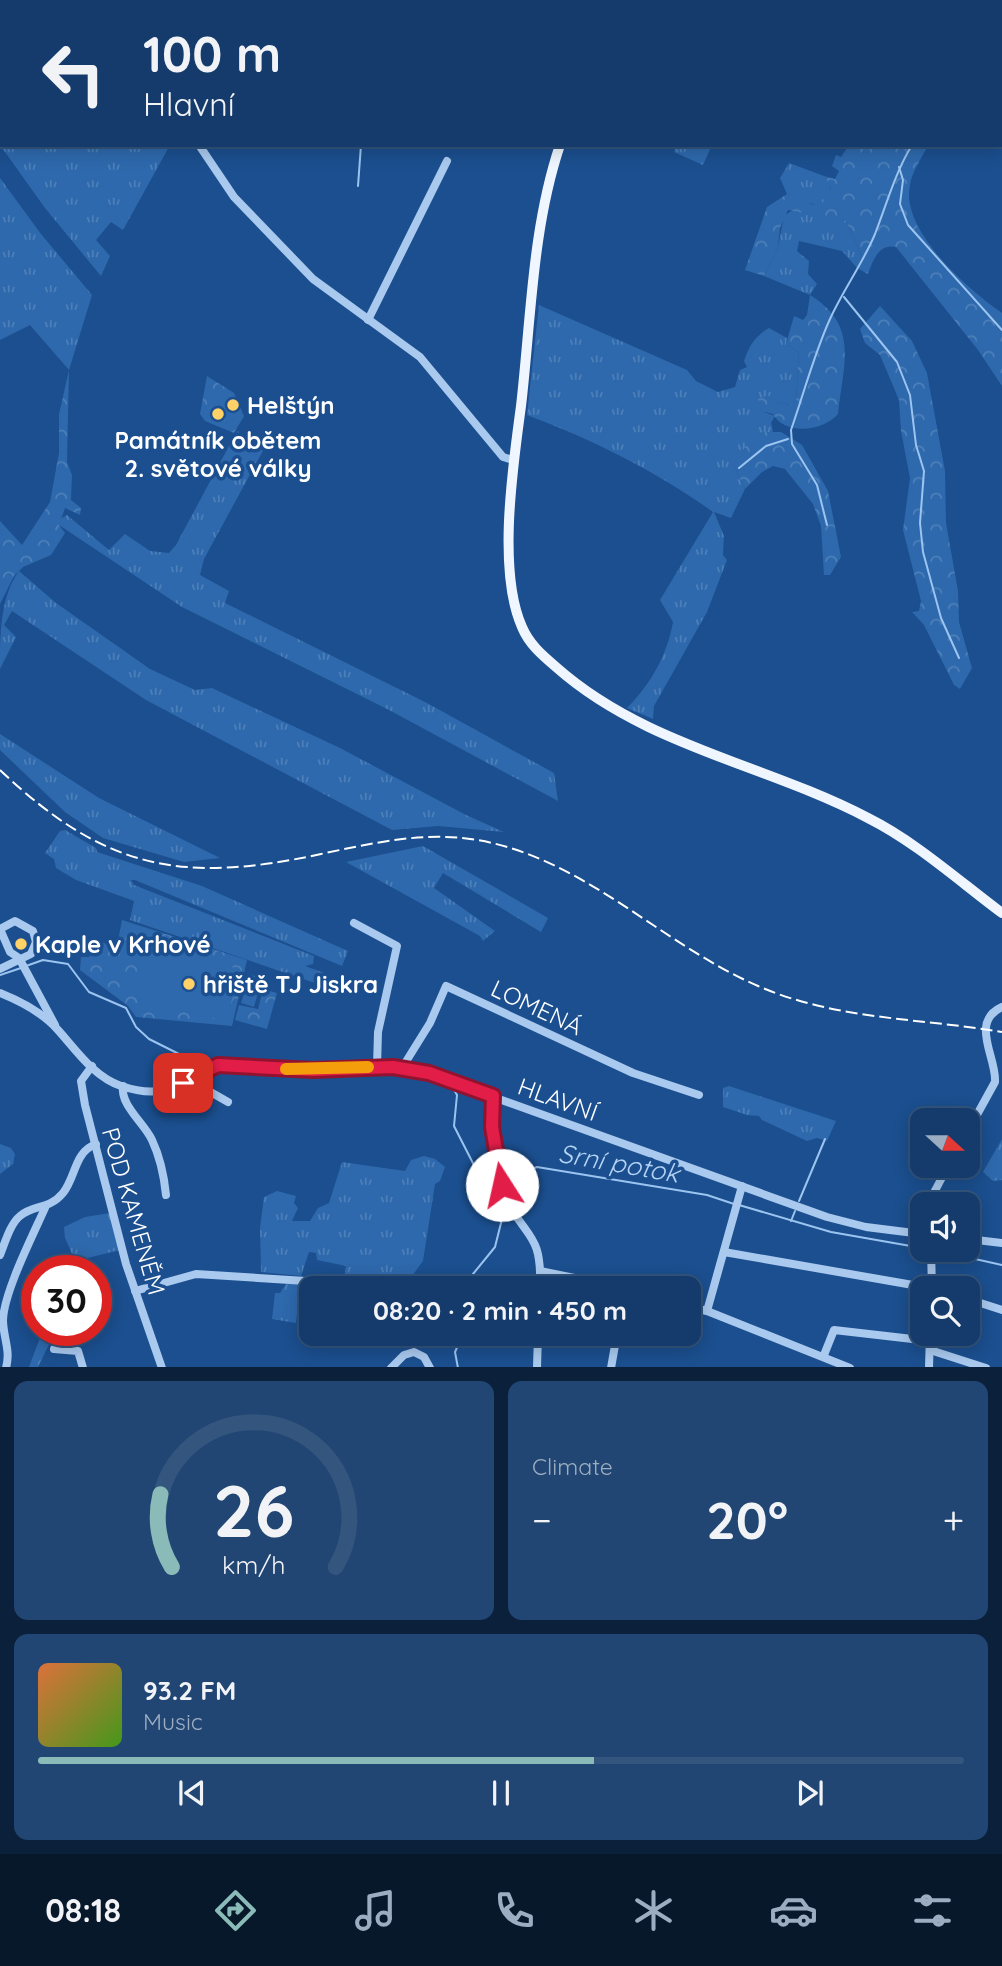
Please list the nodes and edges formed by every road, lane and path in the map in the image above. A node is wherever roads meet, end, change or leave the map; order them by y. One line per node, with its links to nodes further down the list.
1 (200, 147): 4 (street)
2 (559, 147): 5 (main road)
3 (447, 161): 4 (street)
4 (368, 320): 5 (street)
5 (513, 460): 6 (main road)
6 (1002, 913)
7 (354, 923): 15 (street)
8 (0, 929): 9 (street); 9 (street)
9 (22, 964): 10 (street); 13 (street)
10 (0, 968)
11 (0, 993): 13 (street)
12 (1002, 1007): 22 (street)
13 (58, 1029): 14 (street)
14 (92, 1066): 18 (street); 23 (street, POD KAMENĚM)
15 (377, 1067): 16 (street, HLAVNÍ); 17 (street, HLAVNÍ)
16 (402, 1068): 19 (street, LOMENÁ); 20 (street, HLAVNÍ)
17 (206, 1069): 18 (street); 21 (street)
18 (123, 1086): 25 (street)
19 (699, 1095)
20 (493, 1096): 24 (street, HLAVNÍ); 32 (street)
21 (228, 1102)
22 (980, 1110)
23 (96, 1144): 26 (street); 37 (street, POD KAMENĚM)
24 (742, 1186): 27 (street, HLAVNÍ); 30 (street)
25 (166, 1195)
26 (45, 1208): 31 (street); 49 (street)
27 (910, 1232)
28 (980, 1240): 29 (street)
29 (1002, 1243)
30 (724, 1252): 36 (street); 41 (street)
31 (0, 1255)
32 (540, 1271): 33 (street); 34 (street)
33 (540, 1276)
34 (565, 1276)
35 (299, 1281): 37 (street)
36 (910, 1284)
37 (135, 1291): 51 (street, POD KAMENĚM)
38 (980, 1303): 40 (street)
39 (701, 1310): 41 (street)
40 (1002, 1310)
41 (707, 1311): 48 (street)
42 (910, 1340): 48 (street)
43 (538, 1346): 54 (street)
44 (615, 1346): 55 (street)
45 (930, 1346): 57 (street)
46 (941, 1346): 58 (street)
47 (54, 1349): 50 (street)
48 (824, 1355): 56 (street)
49 (6, 1367)
50 (83, 1367)
51 (162, 1367)
52 (391, 1367): 53 (street)
53 (430, 1367)
54 (537, 1367)
55 (611, 1367)
56 (850, 1367)
57 (929, 1367)
58 (986, 1367)

